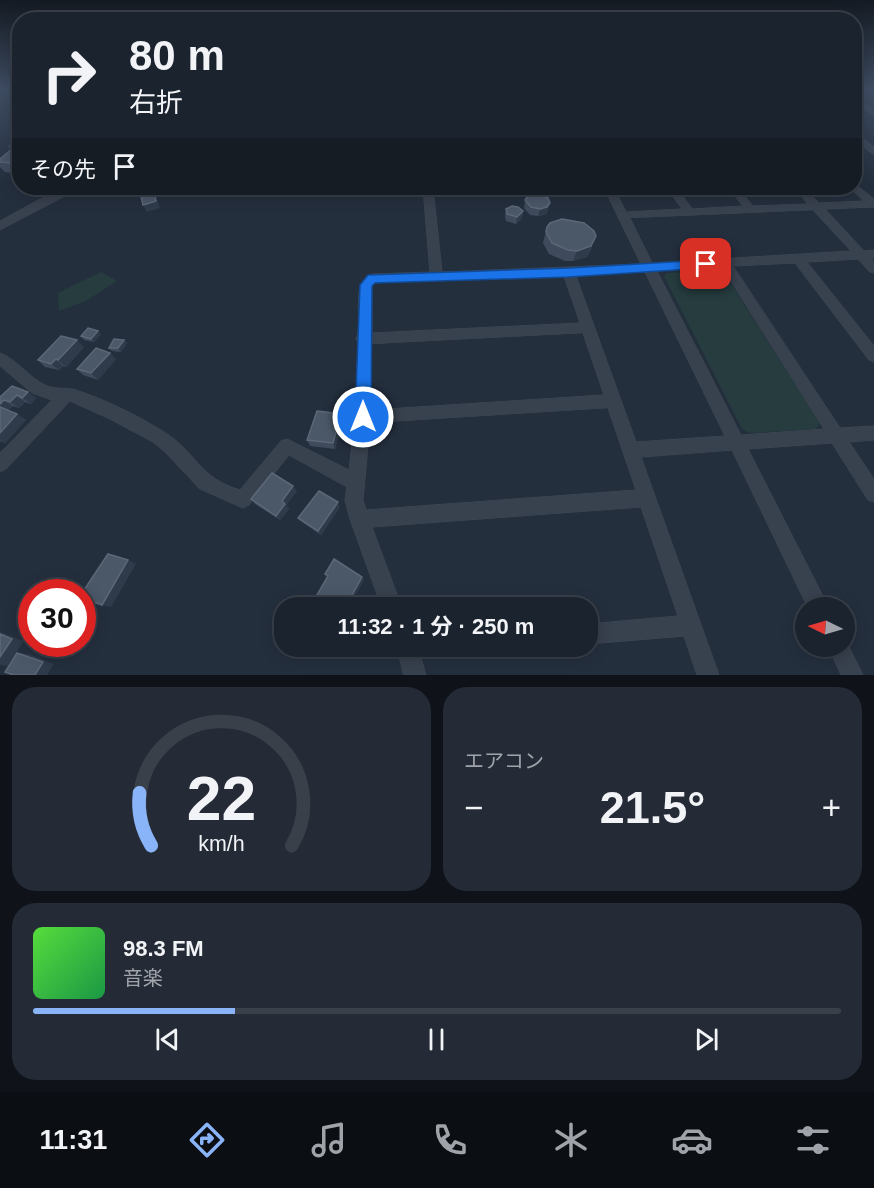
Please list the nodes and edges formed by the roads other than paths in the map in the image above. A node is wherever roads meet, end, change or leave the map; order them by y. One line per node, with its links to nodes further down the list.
1 (862, 141): 2 (street)
2 (874, 152)
3 (862, 193): 10 (street)
4 (55, 195): 15 (street)
5 (429, 195): 23 (street)
6 (613, 195): 14 (street)
7 (677, 195): 13 (street)
8 (739, 195): 12 (street)
9 (806, 195): 11 (street)
10 (874, 204): 11 (street)
11 (817, 207): 12 (street); 16 (street)
12 (751, 210): 13 (street)
13 (689, 212): 14 (street)
14 (624, 215): 20 (street)
15 (0, 226)
16 (861, 254): 17 (street); 18 (street); 21 (street)
17 (874, 254)
18 (798, 259): 19 (street); 26 (street)
19 (725, 263): 20 (street); 32 (street)
20 (650, 267): 22 (street); 33 (street)
21 (874, 269)
22 (569, 272): 23 (street); 24 (street)
23 (436, 276): 25 (street)
24 (588, 328): 25 (street); 29 (street)
25 (363, 339): 30 (street)
26 (874, 356)
27 (0, 359): 28 (street)
28 (67, 394): 35 (street); 36 (street)
29 (615, 401): 30 (street); 34 (street)
30 (363, 417): 36 (street)
31 (874, 433): 32 (street)
32 (837, 436): 33 (street); 37 (street)
33 (737, 442): 34 (street); 41 (street)
34 (632, 450): 38 (street)
35 (0, 464)
36 (356, 483): 39 (street)
37 (874, 494)
38 (647, 498): 39 (street); 42 (street)
39 (359, 519): 40 (street)
40 (388, 597)
41 (814, 597)
42 (691, 625): 43 (street); 47 (street)
43 (598, 632)
44 (410, 657): 46 (street)
45 (843, 657): 48 (street)
46 (415, 675)
47 (708, 675)
48 (852, 675)

